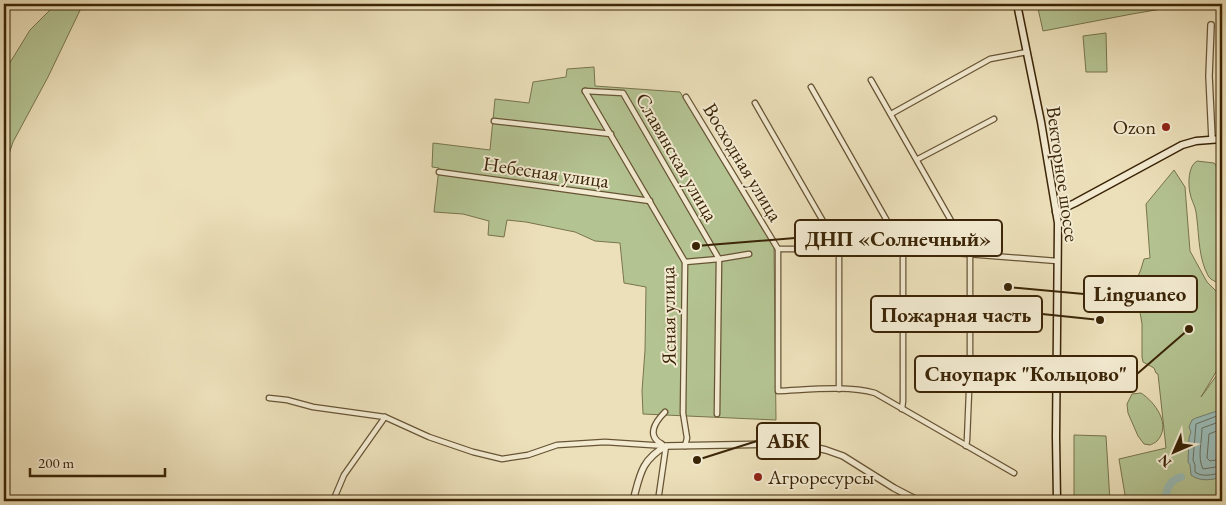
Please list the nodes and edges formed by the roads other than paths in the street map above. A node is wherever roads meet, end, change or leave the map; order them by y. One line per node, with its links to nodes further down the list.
1 (1017, 4): 3 (main road, Векторное шоссе)
2 (1211, 25): 13 (street)
3 (1027, 52): 9 (street); 18 (main road, Векторное шоссе)
4 (871, 80): 9 (street)
5 (811, 87): 21 (street)
6 (586, 91): 12 (street, Ясная улица); 24 (street, Славянская улица)
7 (686, 97): 19 (street, Восходная улица)
8 (754, 103): 20 (street)
9 (892, 114): 15 (street)
10 (994, 119): 15 (street)
11 (494, 121): 12 (street)
12 (610, 134): 17 (street, Ясная улица)
13 (1212, 140): 14 (main road); 18 (main road)
14 (1222, 140)
15 (918, 159): 23 (street)
16 (439, 172): 17 (street, Небесная улица)
17 (650, 201): 25 (street, Ясная улица)
18 (1056, 212): 26 (main road, Векторное шоссе)
19 (778, 249): 20 (street); 27 (street, Восходная улица)
20 (839, 249): 21 (street); 27 (street)
21 (903, 249): 23 (street); 29 (street)
22 (749, 254): 24 (street)
23 (970, 254): 26 (street); 35 (street)
24 (719, 259): 25 (street); 31 (street)
25 (685, 262): 34 (street, Ясная улица)
26 (1058, 262): 41 (main road, Векторное шоссе)
27 (838, 389): 29 (street)
28 (270, 398): 32 (street)
29 (902, 409): 35 (street)
30 (664, 412): 33 (street)
31 (718, 414)
32 (385, 417): 33 (street); 37 (street)
33 (666, 446): 34 (street); 38 (street); 39 (street)
34 (685, 446): 40 (street)
35 (966, 446): 36 (street)
36 (1014, 473)
37 (332, 501)
38 (633, 501)
39 (658, 501)
40 (919, 501)
41 (1057, 501)

